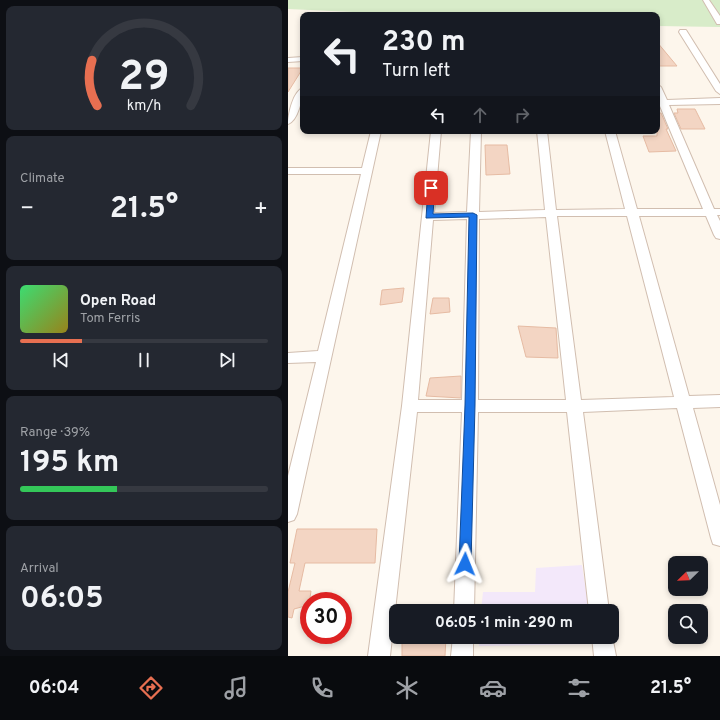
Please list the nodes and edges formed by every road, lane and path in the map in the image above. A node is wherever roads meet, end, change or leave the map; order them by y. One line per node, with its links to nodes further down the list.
1 (706, 0): 2 (street)
2 (720, 22)
3 (683, 32): 6 (street)
4 (300, 59): 5 (street)
5 (288, 60)
6 (720, 91)
7 (300, 97): 10 (street)
8 (720, 101): 9 (street)
9 (660, 102): 18 (street)
10 (288, 121)
11 (375, 134): 17 (street)
12 (436, 134): 22 (street)
13 (476, 134): 21 (street)
14 (542, 134): 19 (street)
15 (611, 134): 20 (street)
16 (288, 171): 17 (street)
17 (367, 171): 24 (street)
18 (715, 212): 20 (street); 23 (street)
19 (551, 213): 20 (street); 21 (street); 30 (street)
20 (631, 213): 27 (street)
21 (473, 215): 22 (street); 28 (street)
22 (429, 217): 29 (street)
23 (720, 234)
24 (324, 356): 25 (street); 31 (street)
25 (288, 358)
26 (720, 401): 27 (street)
27 (684, 402): 30 (street); 32 (street)
28 (470, 405): 29 (street); 30 (street); 33 (street)
29 (410, 406): 37 (street)
30 (575, 406): 34 (street)
31 (288, 514)
32 (720, 538)
33 (464, 604)
34 (598, 604)
35 (463, 644): 38 (street)
36 (603, 644): 39 (street)
37 (379, 656)
38 (462, 656)
39 (605, 656)

